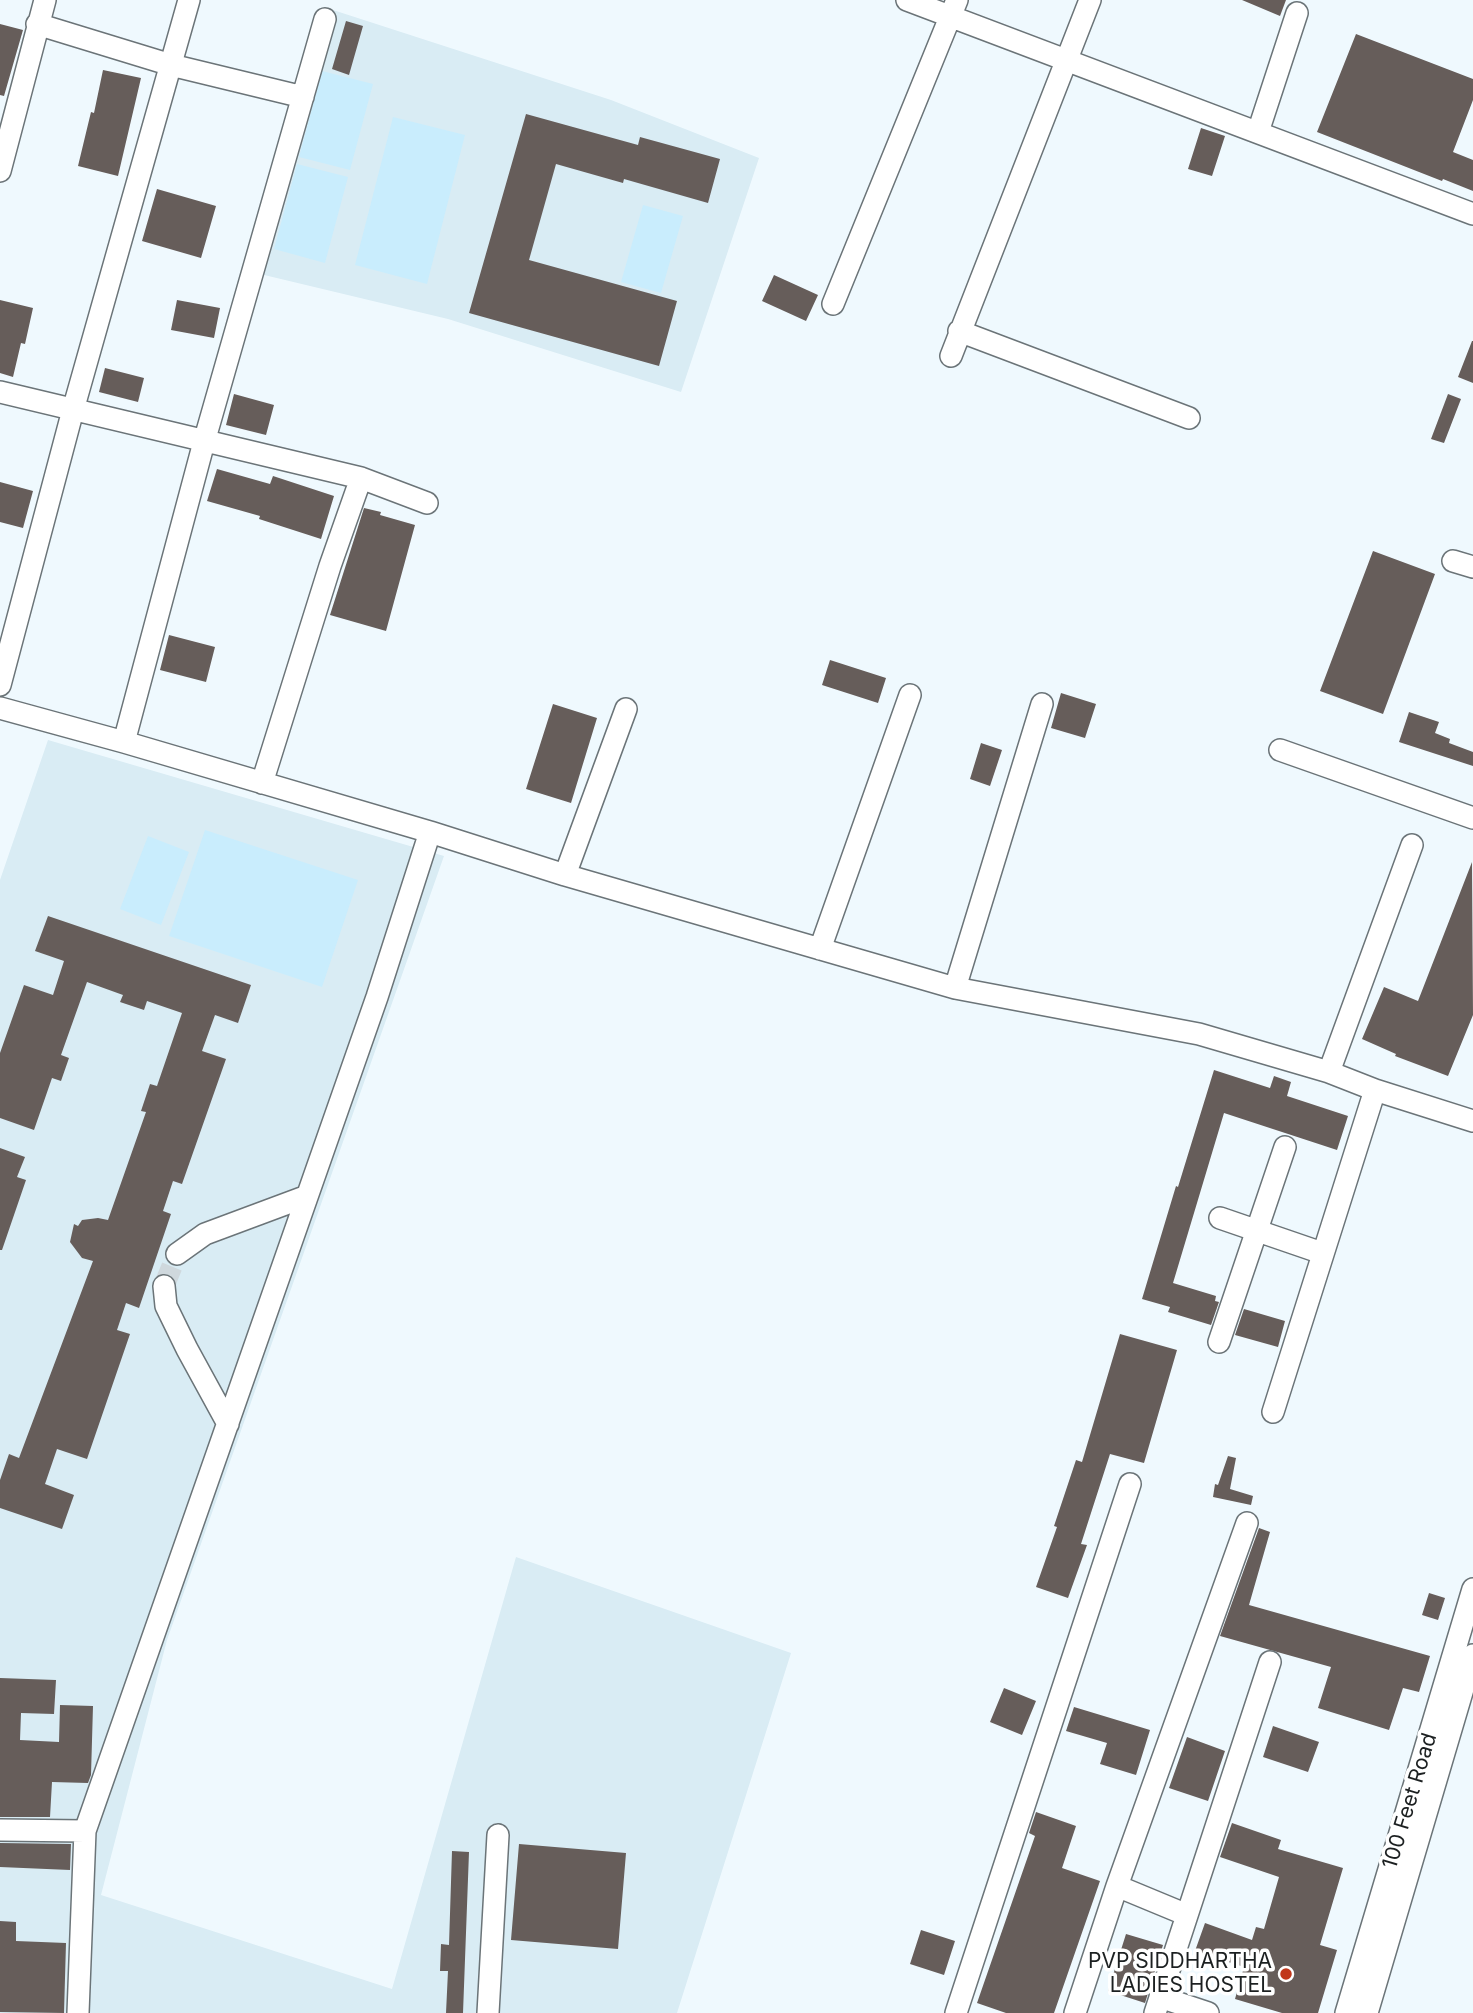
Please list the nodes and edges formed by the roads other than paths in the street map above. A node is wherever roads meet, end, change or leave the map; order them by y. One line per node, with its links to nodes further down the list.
1 (45, 0): 8 (street)
2 (189, 0): 10 (street)
3 (907, 0): 5 (street)
4 (1090, 0): 9 (street)
5 (954, 8): 9 (street); 15 (street)
6 (1297, 13): 12 (street)
7 (325, 19): 11 (street)
8 (37, 24): 10 (street); 13 (street)
9 (1066, 60): 12 (street); 16 (street)
10 (171, 65): 11 (street); 19 (street)
11 (303, 97): 21 (street)
12 (1258, 132): 14 (street)
13 (0, 170)
14 (1473, 214)
15 (833, 304)
16 (958, 331): 17 (street); 20 (street)
17 (951, 356)
18 (0, 392): 19 (street)
19 (73, 410): 21 (street); 24 (street)
20 (1189, 418)
21 (204, 442): 22 (street); 29 (street)
22 (361, 478): 23 (street); 31 (street)
23 (427, 503)
24 (0, 685)
25 (910, 695): 36 (street)
26 (1042, 704): 37 (street)
27 (0, 708): 29 (street)
28 (626, 709): 35 (street)
29 (124, 742): 31 (street)
30 (1280, 750): 32 (street)
31 (262, 783): 33 (street)
32 (1473, 818)
33 (429, 832): 35 (street); 42 (street)
34 (1412, 845): 38 (street)
35 (565, 875): 36 (street)
36 (820, 948): 37 (street)
37 (955, 988): 38 (street)
38 (1329, 1072): 39 (street)
39 (1375, 1090): 40 (street); 45 (street)
40 (1473, 1121)
41 (1285, 1147): 44 (street)
42 (307, 1196): 46 (street); 50 (street)
43 (1220, 1219): 44 (street)
44 (1257, 1231): 45 (street); 48 (street)
45 (1322, 1253): 49 (street)
46 (177, 1254)
47 (164, 1286): 50 (street)
48 (1219, 1342)
49 (1273, 1412)
50 (229, 1424): 57 (street)
51 (1130, 1484): 64 (street)
52 (1247, 1522): 59 (street)
53 (1473, 1589): 67 (street, 100 Feet Road)
54 (1473, 1655): 68 (street, 100 Feet Road)
55 (1270, 1662): 60 (street)
56 (0, 1830): 57 (street)
57 (85, 1831): 62 (street)
58 (498, 1835): 63 (street)
59 (1117, 1886): 60 (street); 65 (street)
60 (1187, 1915): 61 (street)
61 (1157, 2005): 66 (street)
62 (78, 2013)
63 (488, 2013)
64 (956, 2013)
65 (1075, 2013)
66 (1208, 2013)
67 (1346, 2013)
68 (1367, 2013)

